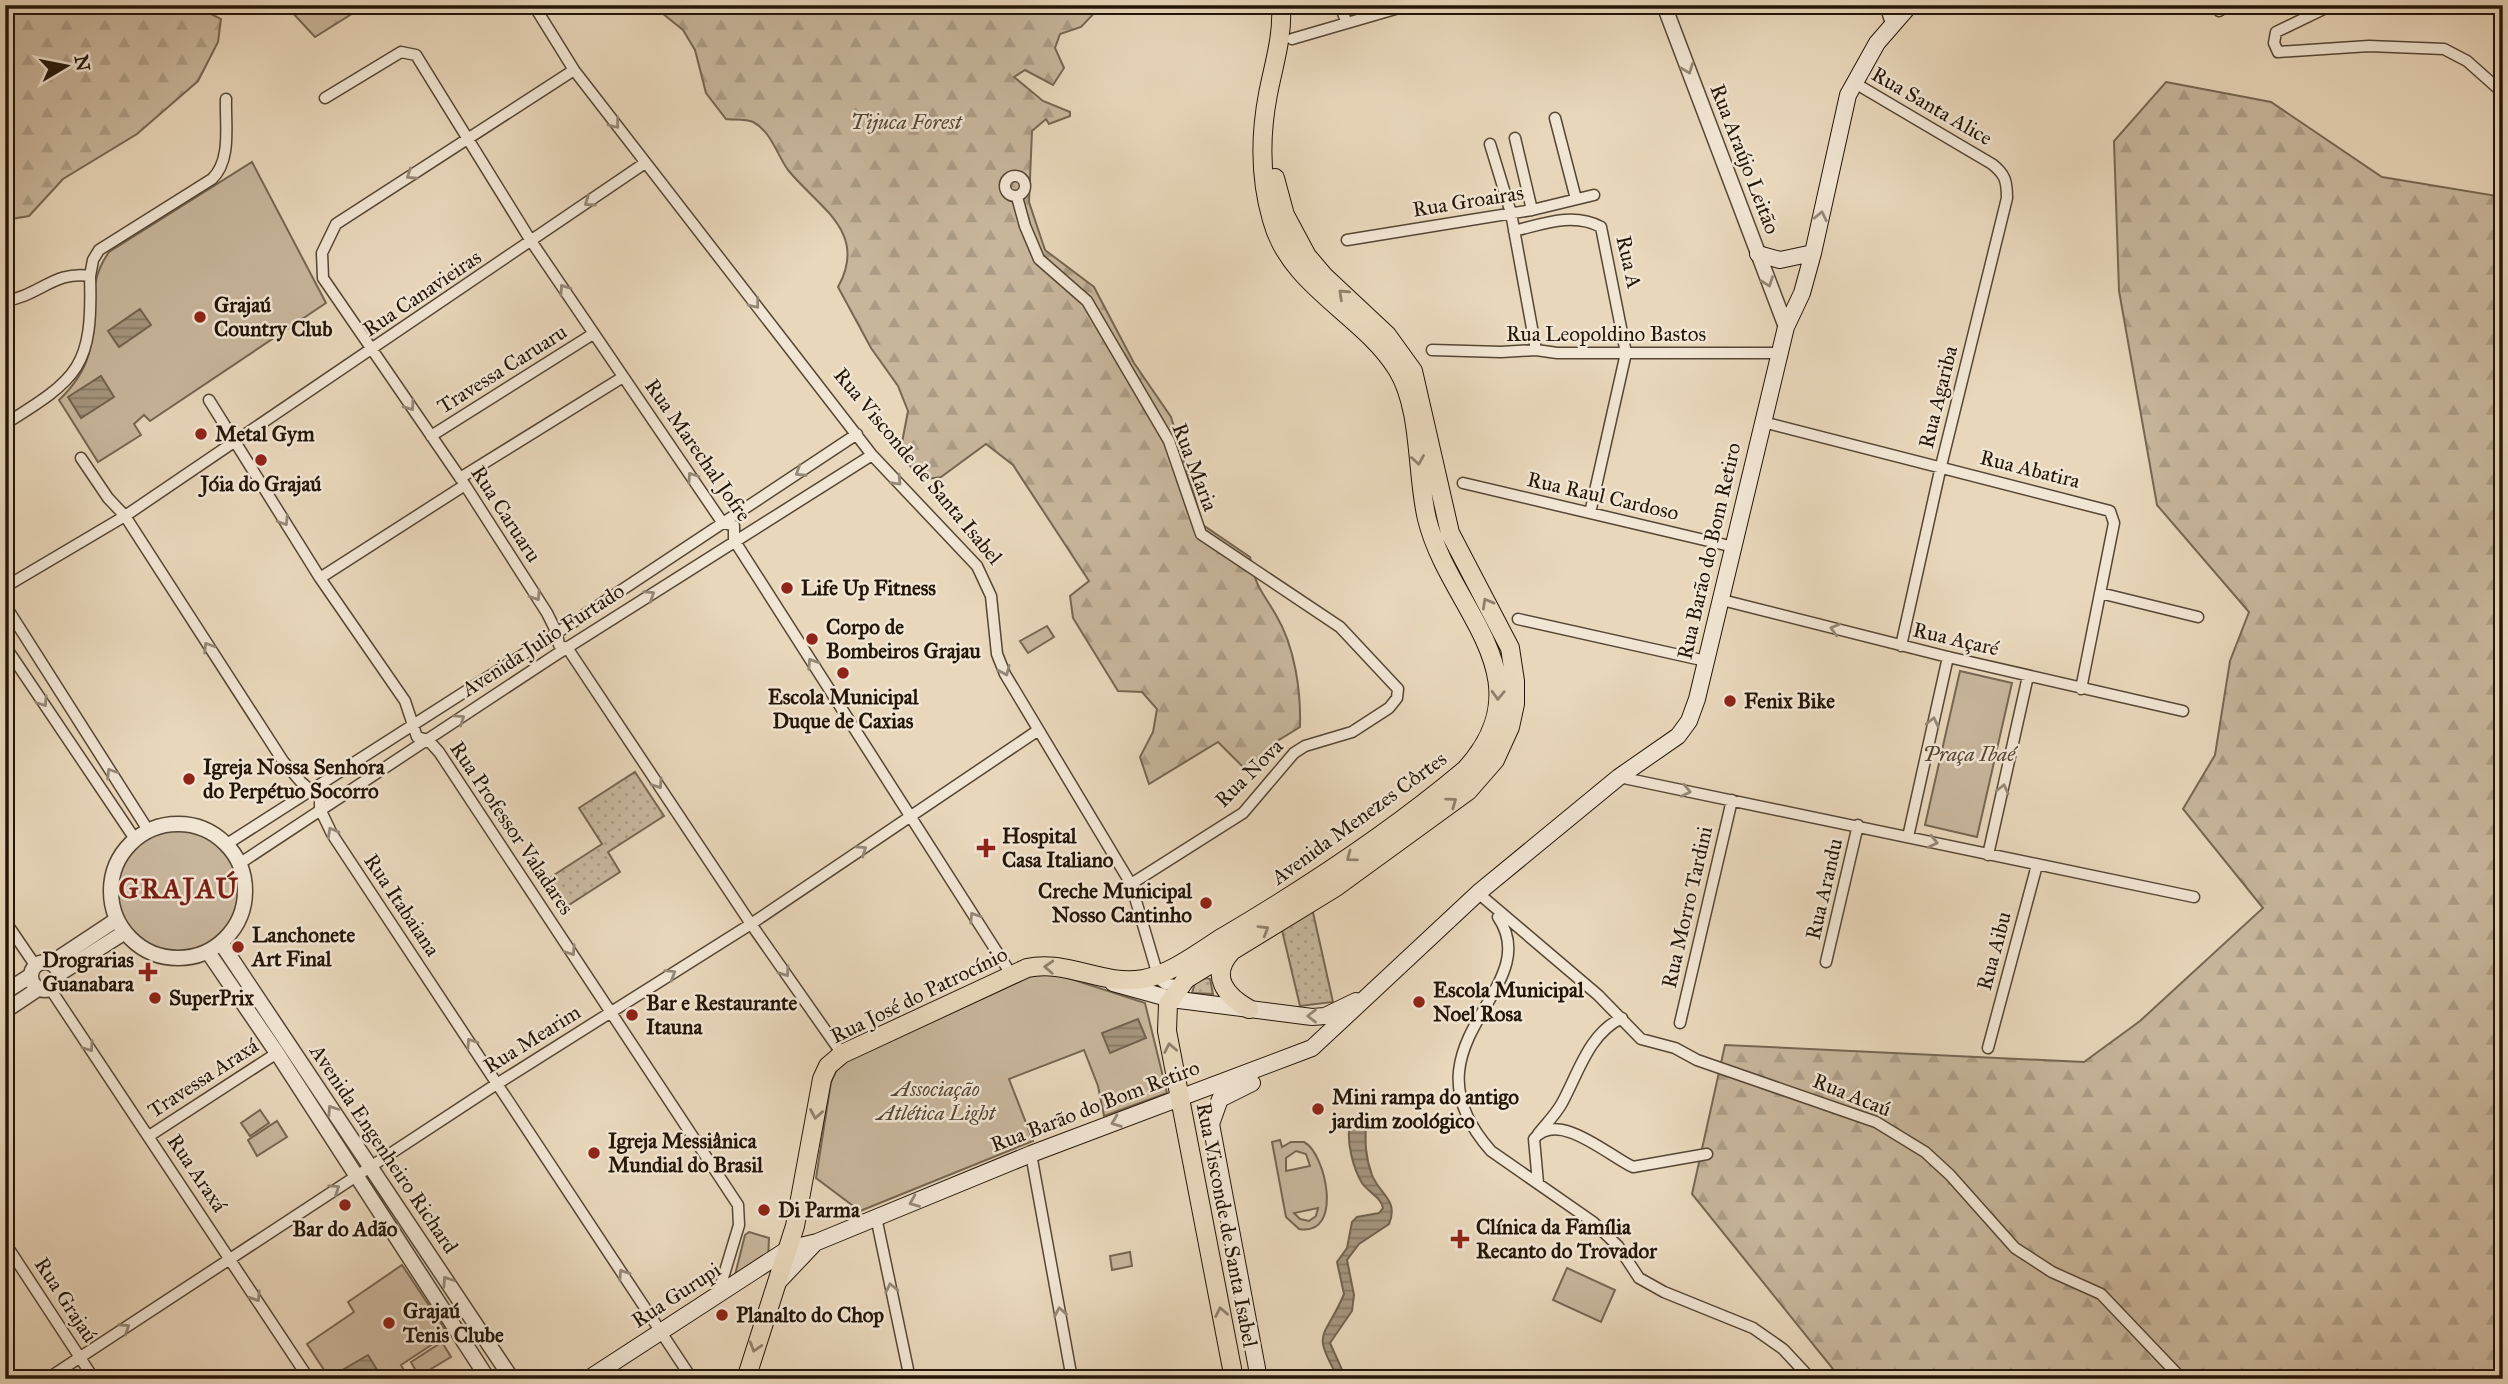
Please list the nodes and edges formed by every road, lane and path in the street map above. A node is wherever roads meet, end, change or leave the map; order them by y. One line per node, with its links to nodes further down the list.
1 (1281, 5): 108 (main road, Avenida Menezes Côrtes, one-way to 108)
2 (1292, 5): 12 (main road, Avenida Menezes Côrtes)
3 (1340, 5): 10 (street)
4 (1409, 5): 10 (street)
5 (1664, 5): 33 (street, Rua Araújo Leitão, one-way to 33)
6 (1885, 5): 11 (street)
7 (1910, 5): 11 (main road, Rua Barão do Bom Retiro)
8 (2332, 5): 15 (street)
9 (538, 12): 13 (street, Rua Visconde de Santa Isabel)
10 (1346, 21): 12 (street)
11 (1892, 26): 14 (main road, Rua Barão do Bom Retiro)
12 (1292, 39): 102 (main road, Avenida Menezes Côrtes, one-way to 12)
13 (574, 70): 19 (street, Rua Caruaru); 22 (street, Rua Visconde de Santa Isabel, one-way to 22)
14 (1853, 82): 23 (street, Rua Santa Alice); 32 (main road, Rua Barão do Bom Retiro, one-way to 14)
15 (2503, 93)
16 (325, 98): 19 (street, Rua Marechal Jofre)
17 (226, 99): 34 (street)
18 (1555, 118): 26 (street)
19 (469, 138): 31 (street, Rua Marechal Jofre); 38 (street, Rua Caruaru, one-way to 38)
20 (1515, 138): 27 (street)
21 (1490, 144): 28 (street)
22 (645, 163): 31 (street, Rua Canavieiras, one-way to 31); 47 (street, Rua Visconde de Santa Isabel, one-way to 47)
23 (1992, 164): 52 (street, Rua Agariba)
24 (1594, 195): 26 (street, Rua Groairas)
25 (1017, 197): 75 (street, Rua Maria)
26 (1576, 199): 27 (street, Rua Groairas)
27 (1532, 210): 28 (street, Rua Groairas)
28 (1511, 212): 29 (street); 30 (street, Rua Groairas)
29 (1514, 231): 40 (street); 41 (street, Rua A)
30 (1347, 240)
31 (531, 241): 37 (street, Rua Marechal Jofre, one-way to 31); 38 (street, Rua Canavieiras)
32 (1813, 253): 33 (main road); 36 (main road, Rua Barão do Bom Retiro)
33 (1758, 254): 36 (street, Rua Araújo Leitão, one-way to 36)
34 (90, 276): 35 (street); 46 (street)
35 (5, 301)
36 (1786, 327): 42 (main road, Rua Barão do Bom Retiro)
37 (593, 334): 43 (street, Rua Marechal Jofre); 48 (street, Travessa Caruaru)
38 (371, 350): 48 (street, Rua Caruaru, one-way to 48); 49 (street, Rua Canavieiras)
39 (1432, 350): 40 (street, Rua Leopoldino Bastos)
40 (1536, 350): 41 (street, Rua Leopoldino Bastos)
41 (1626, 353): 42 (street, Rua Leopoldino Bastos); 55 (street)
42 (1780, 353): 45 (main road, Rua Barão do Bom Retiro)
43 (623, 377): 53 (street); 57 (street, Rua Marechal Jofre, one-way to 43)
44 (209, 400): 49 (street, Rua Professor Valadares)
45 (1763, 422): 52 (street, Rua Abatira); 59 (main road, Rua Barão do Bom Retiro)
46 (5, 424)
47 (857, 434): 50 (street, Rua Visconde de Santa Isabel); 57 (street, Avenida Julio Furtado, one-way to 57)
48 (431, 436): 53 (street, Rua Caruaru)
49 (234, 443): 56 (street, Rua Canavieiras); 60 (street, Rua Professor Valadares, one-way to 60)
50 (872, 455): 58 (street, Avenida Julio Furtado); 79 (street, Rua Visconde de Santa Isabel, one-way to 79)
51 (81, 458): 56 (street, Rua Itabaiana)
52 (1941, 466): 62 (street, Rua Abatira); 70 (street, Rua Agariba)
53 (462, 482): 60 (street); 67 (street, Rua Caruaru, one-way to 67)
54 (1463, 482): 55 (street, Rua Raul Cardoso)
55 (1590, 513): 59 (street, Rua Raul Cardoso)
56 (125, 516): 61 (street, Rua Canavieiras); 82 (street, Rua Itabaiana, one-way to 56)
57 (720, 525): 58 (street, Rua Marechal Jofre); 58 (street, Rua Marechal Jofre); 67 (street, Avenida Julio Furtado)
58 (732, 542): 69 (street, Avenida Julio Furtado, one-way to 58); 85 (street, Rua Marechal Jofre, one-way to 58)
59 (1734, 547): 63 (main road, Rua Barão do Bom Retiro)
60 (320, 578): 78 (street, Rua Professor Valadares)
61 (5, 587)
62 (2100, 593): 65 (street); 74 (street, Rua Abatira)
63 (1722, 600): 70 (street, Rua Açaré, one-way to 63); 72 (main road, Rua Barão do Bom Retiro)
64 (5, 605): 87 (street, one-way to 64)
65 (2198, 617)
66 (1518, 619): 72 (street)
67 (562, 630): 69 (street, Rua Caruaru); 69 (street, Rua Caruaru); 77 (street, Avenida Julio Furtado)
68 (5, 646): 89 (street, one-way to 89)
69 (571, 646): 80 (street, Avenida Julio Furtado, one-way to 69); 99 (street, Rua Caruaru, one-way to 99)
70 (1901, 646): 71 (street, Rua Açaré)
71 (1948, 657): 73 (street, Rua Açaré); 88 (street, one-way to 71)
72 (1706, 661): 81 (main road, Rua Barão do Bom Retiro)
73 (2028, 676): 74 (street, Rua Açaré); 91 (street, one-way to 73)
74 (2081, 689): 76 (street, Rua Açaré)
75 (1397, 698): 94 (street, Rua Nova)
76 (2183, 711)
77 (426, 717): 78 (street, Avenida Julio Furtado); 80 (street, Rua Professor Valadares)
78 (414, 724): 80 (street, Rua Professor Valadares); 82 (street, Avenida Julio Furtado)
79 (1037, 732): 85 (street, Rua Mearim); 94 (street, Rua Visconde de Santa Isabel)
80 (432, 738): 84 (street, Avenida Julio Furtado); 116 (street, Rua Professor Valadares, one-way to 116)
81 (1619, 777): 83 (street, one-way to 83); 95 (main road, Rua Barão do Bom Retiro)
82 (306, 795): 84 (street, Rua Itabaiana); 84 (street, Rua Itabaiana); 90 (street, Avenida Julio Furtado)
83 (1731, 800): 86 (street); 118 (street, Rua Morro Tardini)
84 (317, 812): 92 (street, Avenida Julio Furtado); 122 (street, Rua Itabaiana, one-way to 84)
85 (910, 818): 99 (street, Rua Mearim, one-way to 85); 107 (street, Rua Marechal Jofre, one-way to 85)
86 (1858, 825): 88 (street); 104 (street, Rua Arandu)
87 (148, 830): 89 (street); 90 (street)
88 (1908, 837): 91 (street, one-way to 91)
89 (135, 839): 98 (street)
90 (227, 845): 92 (street)
91 (1988, 855): 93 (street)
92 (239, 864): 101 (street)
93 (2037, 864): 96 (street); 119 (street, Rua Aibu)
94 (1131, 884): 108 (street, Rua Visconde de Santa Isabel)
95 (1478, 893): 111 (main road, Rua Barão do Bom Retiro); 117 (street, Rua Acaú); 130 (street)
96 (2194, 897)
97 (5, 920): 106 (street)
98 (116, 920): 100 (street); 105 (street)
99 (751, 924): 116 (street, Rua Mearim, one-way to 99); 121 (street, Rua Caruaru, one-way to 121)
100 (125, 932): 103 (street); 105 (street)
101 (221, 943): 103 (street); 128 (street, Avenida Engenheiro Richard, one-way to 101)
102 (1241, 944): 113 (main road, Avenida Menezes Côrtes); 114 (main road)
103 (208, 952): 120 (street, Avenida Engenheiro Richard)
104 (1826, 962)
105 (55, 969): 106 (street); 110 (street)
106 (33, 970): 110 (street); 112 (street)
107 (1011, 974): 109 (main road, Rua José do Patrocínio, one-way to 107); 121 (main road, Rua José do Patrocínio)
108 (1157, 975): 109 (main road, Avenida Menezes Côrtes); 113 (street)
109 (1086, 976): 113 (main road, Rua José do Patrocínio)
110 (44, 990): 115 (street); 125 (street, Rua Araxá, one-way to 125)
111 (1374, 991): 114 (main road, Rua José do Patrocínio, one-way to 114); 123 (main road, Rua Barão do Bom Retiro); 151 (main road, Rua Barão do Bom Retiro)
112 (5, 992)
113 (1175, 992): 114 (main road, Rua José do Patrocínio); 123 (main road, Rua Visconde de Santa Isabel, one-way to 113)
114 (1249, 1009)
115 (5, 1011)
116 (611, 1011): 122 (street, Rua Mearim); 137 (street, Rua Professor Valadares)
117 (1622, 1018): 124 (street); 153 (street, Rua Acaú)
118 (1681, 1023)
119 (1988, 1048)
120 (277, 1053): 125 (street, Travessa Araxá); 129 (street, Avenida Engenheiro Richard)
121 (842, 1054): 134 (main road, Rua José do Patrocínio, one-way to 134)
122 (498, 1084): 128 (street, Rua Mearim); 138 (street, Rua Itabaiana, one-way to 122)
123 (1180, 1098): 126 (main road, Rua Barão do Bom Retiro, one-way to 126); 150 (main road, Rua Visconde de Santa Isabel, one-way to 123)
124 (1538, 1134): 127 (street); 130 (street)
125 (149, 1136): 135 (street, Rua Araxá)
126 (1031, 1154): 131 (main road, Rua Barão do Bom Retiro, one-way to 131); 149 (street, one-way to 126)
127 (1707, 1154)
128 (370, 1167): 129 (street, Rua Mearim); 144 (street, Avenida Engenheiro Richard, one-way to 128)
129 (356, 1175): 135 (street, Rua Mearim, one-way to 129); 143 (street, Avenida Engenheiro Richard)
130 (1538, 1183): 152 (street)
131 (876, 1217): 132 (main road, Rua Barão do Bom Retiro); 148 (street, one-way to 131)
132 (817, 1242): 134 (main road, Rua Barão do Bom Retiro); 136 (main road, Rua Barão do Bom Retiro)
133 (5, 1243): 139 (street, Rua Grajaú)
134 (788, 1249): 136 (main road, Rua Barão do Bom Retiro); 137 (main road, Rua Gurupi)
135 (232, 1260): 139 (street, Rua Mearim, one-way to 135); 142 (street, Rua Araxá, one-way to 142)
136 (774, 1286): 147 (main road, Rua Barão do Bom Retiro, one-way to 147)
137 (719, 1292): 138 (main road, Rua Gurupi)
138 (661, 1331): 145 (main road, Rua Gurupi); 146 (street, Rua Itabaiana)
139 (80, 1357): 140 (street, Rua Mearim); 141 (street, Rua Grajaú)
140 (47, 1379)
141 (94, 1379)
142 (309, 1379)
143 (488, 1379)
144 (512, 1379)
145 (588, 1379)
146 (692, 1379)
147 (746, 1379)
148 (910, 1379)
149 (1072, 1379)
150 (1234, 1379)
151 (1259, 1379)
152 (1811, 1379)
153 (2182, 1379)

